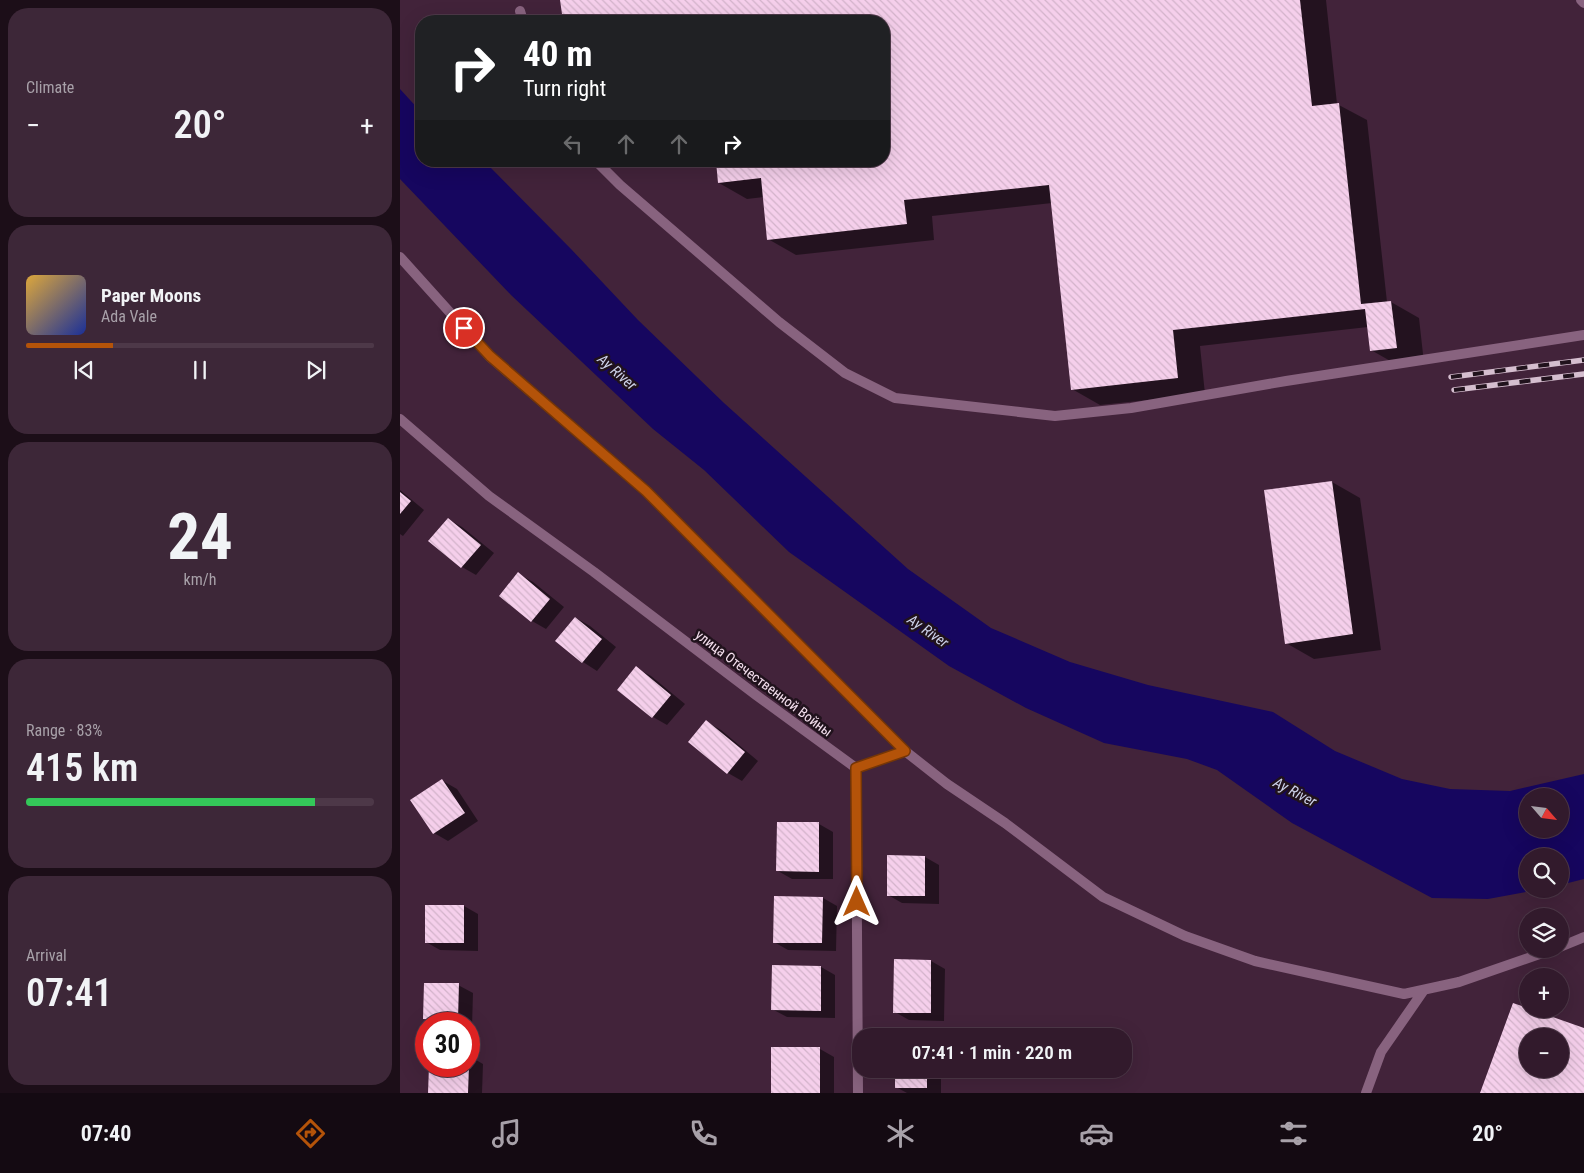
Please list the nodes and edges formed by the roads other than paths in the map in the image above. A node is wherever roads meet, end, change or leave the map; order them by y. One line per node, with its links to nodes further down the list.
1 (1581, 0): 2 (street)
2 (1584, 3)
3 (602, 167): 5 (street)
4 (400, 257): 7 (street)
5 (1584, 335)
6 (400, 419): 8 (street, улица Отечественной Войны)
7 (905, 751): 8 (street); 12 (street)
8 (856, 768): 13 (street)
9 (1584, 937): 10 (street)
10 (1569, 943)
11 (1528, 958): 12 (street)
12 (1424, 990): 14 (street)
13 (858, 1093)
14 (1366, 1093)

